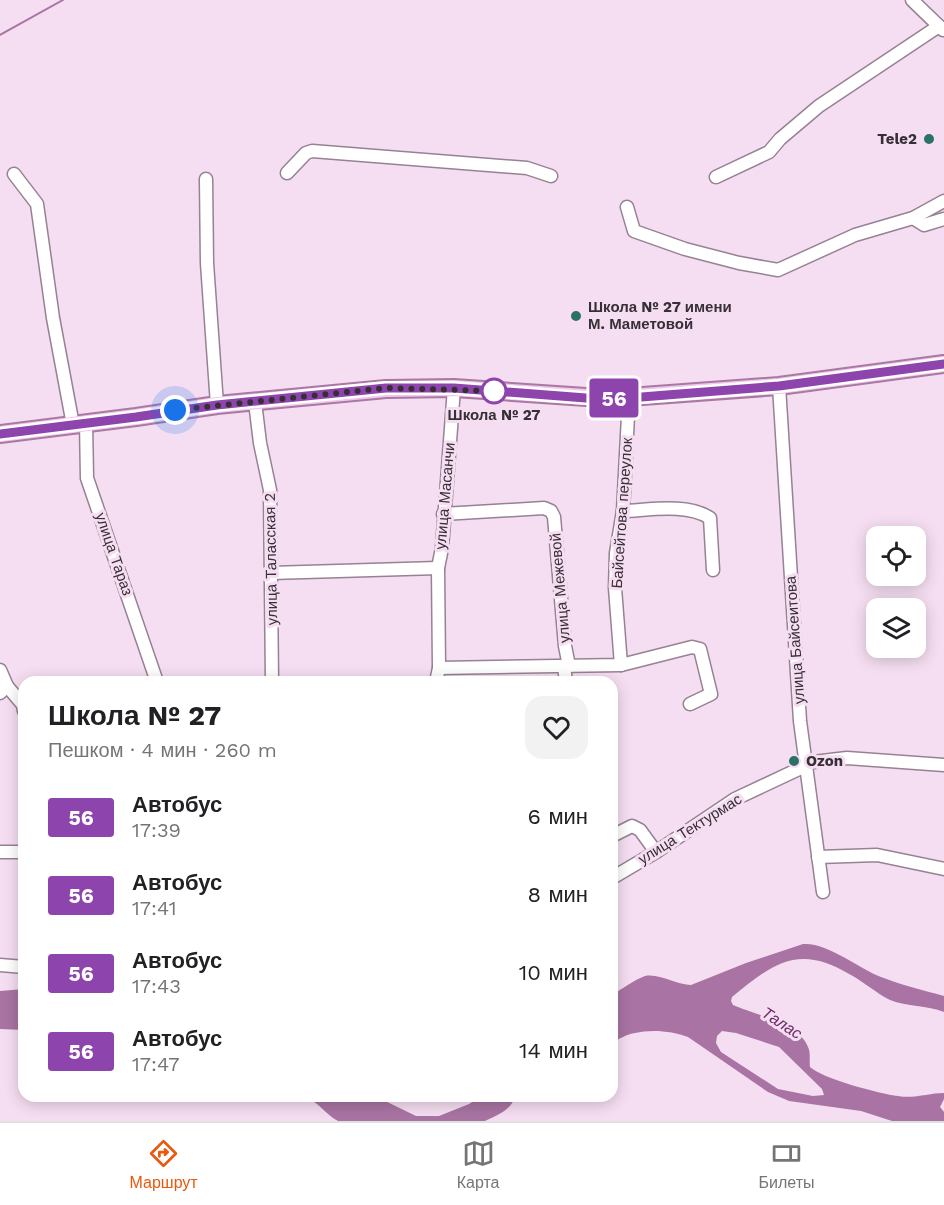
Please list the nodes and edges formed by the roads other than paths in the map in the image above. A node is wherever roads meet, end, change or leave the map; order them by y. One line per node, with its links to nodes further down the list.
1 (912, 0): 2 (street)
2 (941, 28): 6 (street)
3 (287, 173): 5 (street)
4 (14, 174): 18 (street, улица Тараз)
5 (551, 176)
6 (716, 177)
7 (206, 179): 17 (street)
8 (944, 201): 10 (street)
9 (627, 207): 10 (street)
10 (913, 218): 11 (street)
11 (944, 219)
12 (944, 364): 13 (main road)
13 (779, 386): 15 (main road); 36 (street, улица Байсеитова)
14 (454, 388): 15 (main road); 16 (main road); 21 (street, улица Масанчи)
15 (629, 398): 20 (street, Байсейтова переулок)
16 (255, 402): 17 (main road); 24 (street, улица Таласская 2)
17 (217, 405): 18 (main road)
18 (80, 424): 19 (main road); 29 (street, улица Тараз)
19 (0, 434)
20 (623, 511): 23 (street); 25 (street, Байсейтова переулок)
21 (443, 514): 22 (street, улица Масанчи); 26 (street, улица Межевой)
22 (438, 568): 24 (street, улица Масанчи); 27 (street, улица Масанчи)
23 (713, 570)
24 (271, 573): 30 (street, улица Таласская 2)
25 (621, 665): 26 (street); 35 (street)
26 (567, 666): 27 (street); 32 (street)
27 (439, 668): 31 (street, улица Масанчи)
28 (0, 670): 33 (street)
29 (155, 676)
30 (272, 676)
31 (437, 676)
32 (566, 676)
33 (4, 689): 34 (street)
34 (18, 701)
35 (690, 704)
36 (805, 763): 37 (street, улица Тектурмас); 41 (street, улица Тектурмас); 42 (street, улица Байсеитова)
37 (944, 765)
38 (618, 833): 41 (street)
39 (0, 852): 40 (street)
40 (18, 852)
41 (656, 852): 44 (street, улица Тектурмас)
42 (818, 857): 43 (street); 45 (street, улица Байсеитова)
43 (944, 869)
44 (618, 874)
45 (823, 892)
46 (0, 965): 47 (street)
47 (18, 966)

